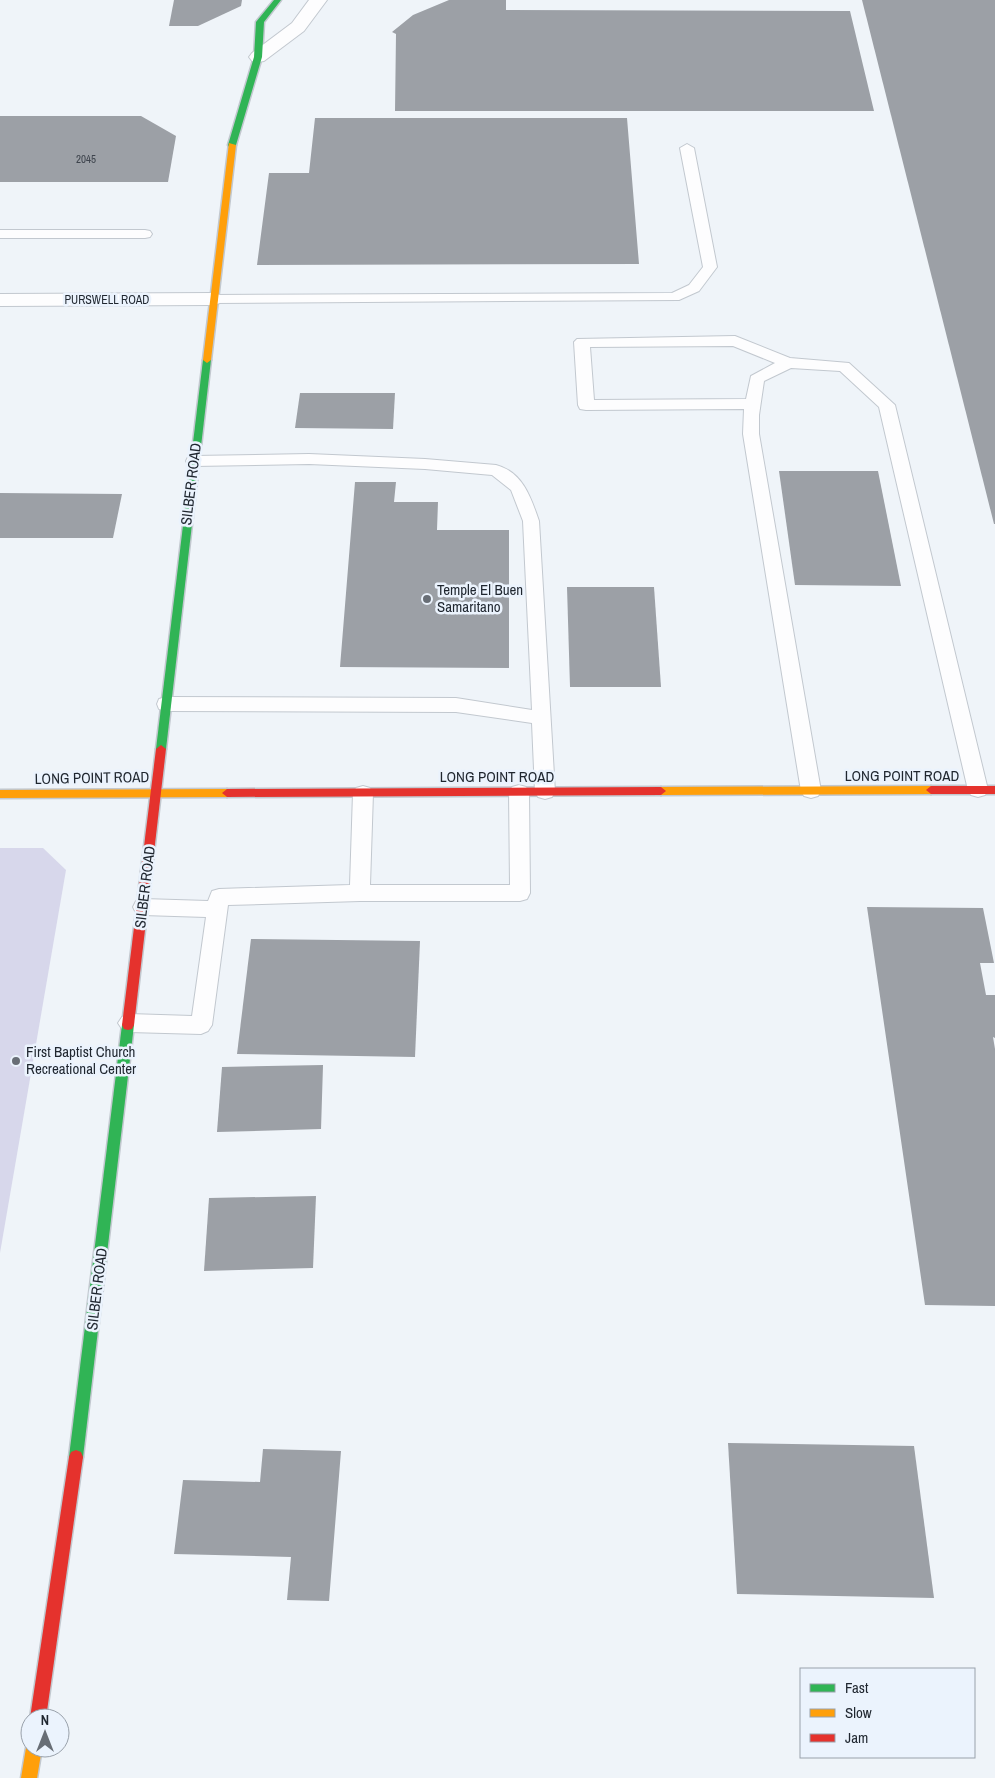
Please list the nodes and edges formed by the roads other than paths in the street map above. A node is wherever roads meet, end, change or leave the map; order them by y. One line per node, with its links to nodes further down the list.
1 (278, 0): 3 (street, SILBER ROAD)
2 (318, 0): 3 (street)
3 (258, 57): 7 (street, SILBER ROAD)
4 (687, 148): 7 (lane)
5 (0, 234): 6 (lane)
6 (145, 234)
7 (213, 299): 8 (street, PURSWELL ROAD); 11 (street, SILBER ROAD)
8 (0, 300)
9 (788, 364): 10 (lane); 10 (lane); 14 (lane)
10 (753, 404): 15 (lane)
11 (194, 461): 12 (street, SILBER ROAD); 13 (lane)
12 (166, 704): 13 (lane); 16 (street, SILBER ROAD)
13 (541, 718): 18 (lane)
14 (986, 790): 15 (street, LONG POINT ROAD)
15 (811, 791): 18 (street, LONG POINT ROAD)
16 (156, 792): 19 (street, LONG POINT ROAD); 20 (street, LONG POINT ROAD); 22 (street, SILBER ROAD)
17 (519, 792): 18 (street, LONG POINT ROAD); 19 (street, LONG POINT ROAD); 21 (lane)
18 (545, 792)
19 (364, 793): 21 (lane)
20 (0, 794)
21 (360, 893): 23 (lane)
22 (143, 907): 23 (lane); 24 (street, SILBER ROAD)
23 (217, 909): 24 (lane)
24 (129, 1023): 25 (street, SILBER ROAD)
25 (39, 1708)
26 (32, 1758): 27 (street)
27 (29, 1778)

